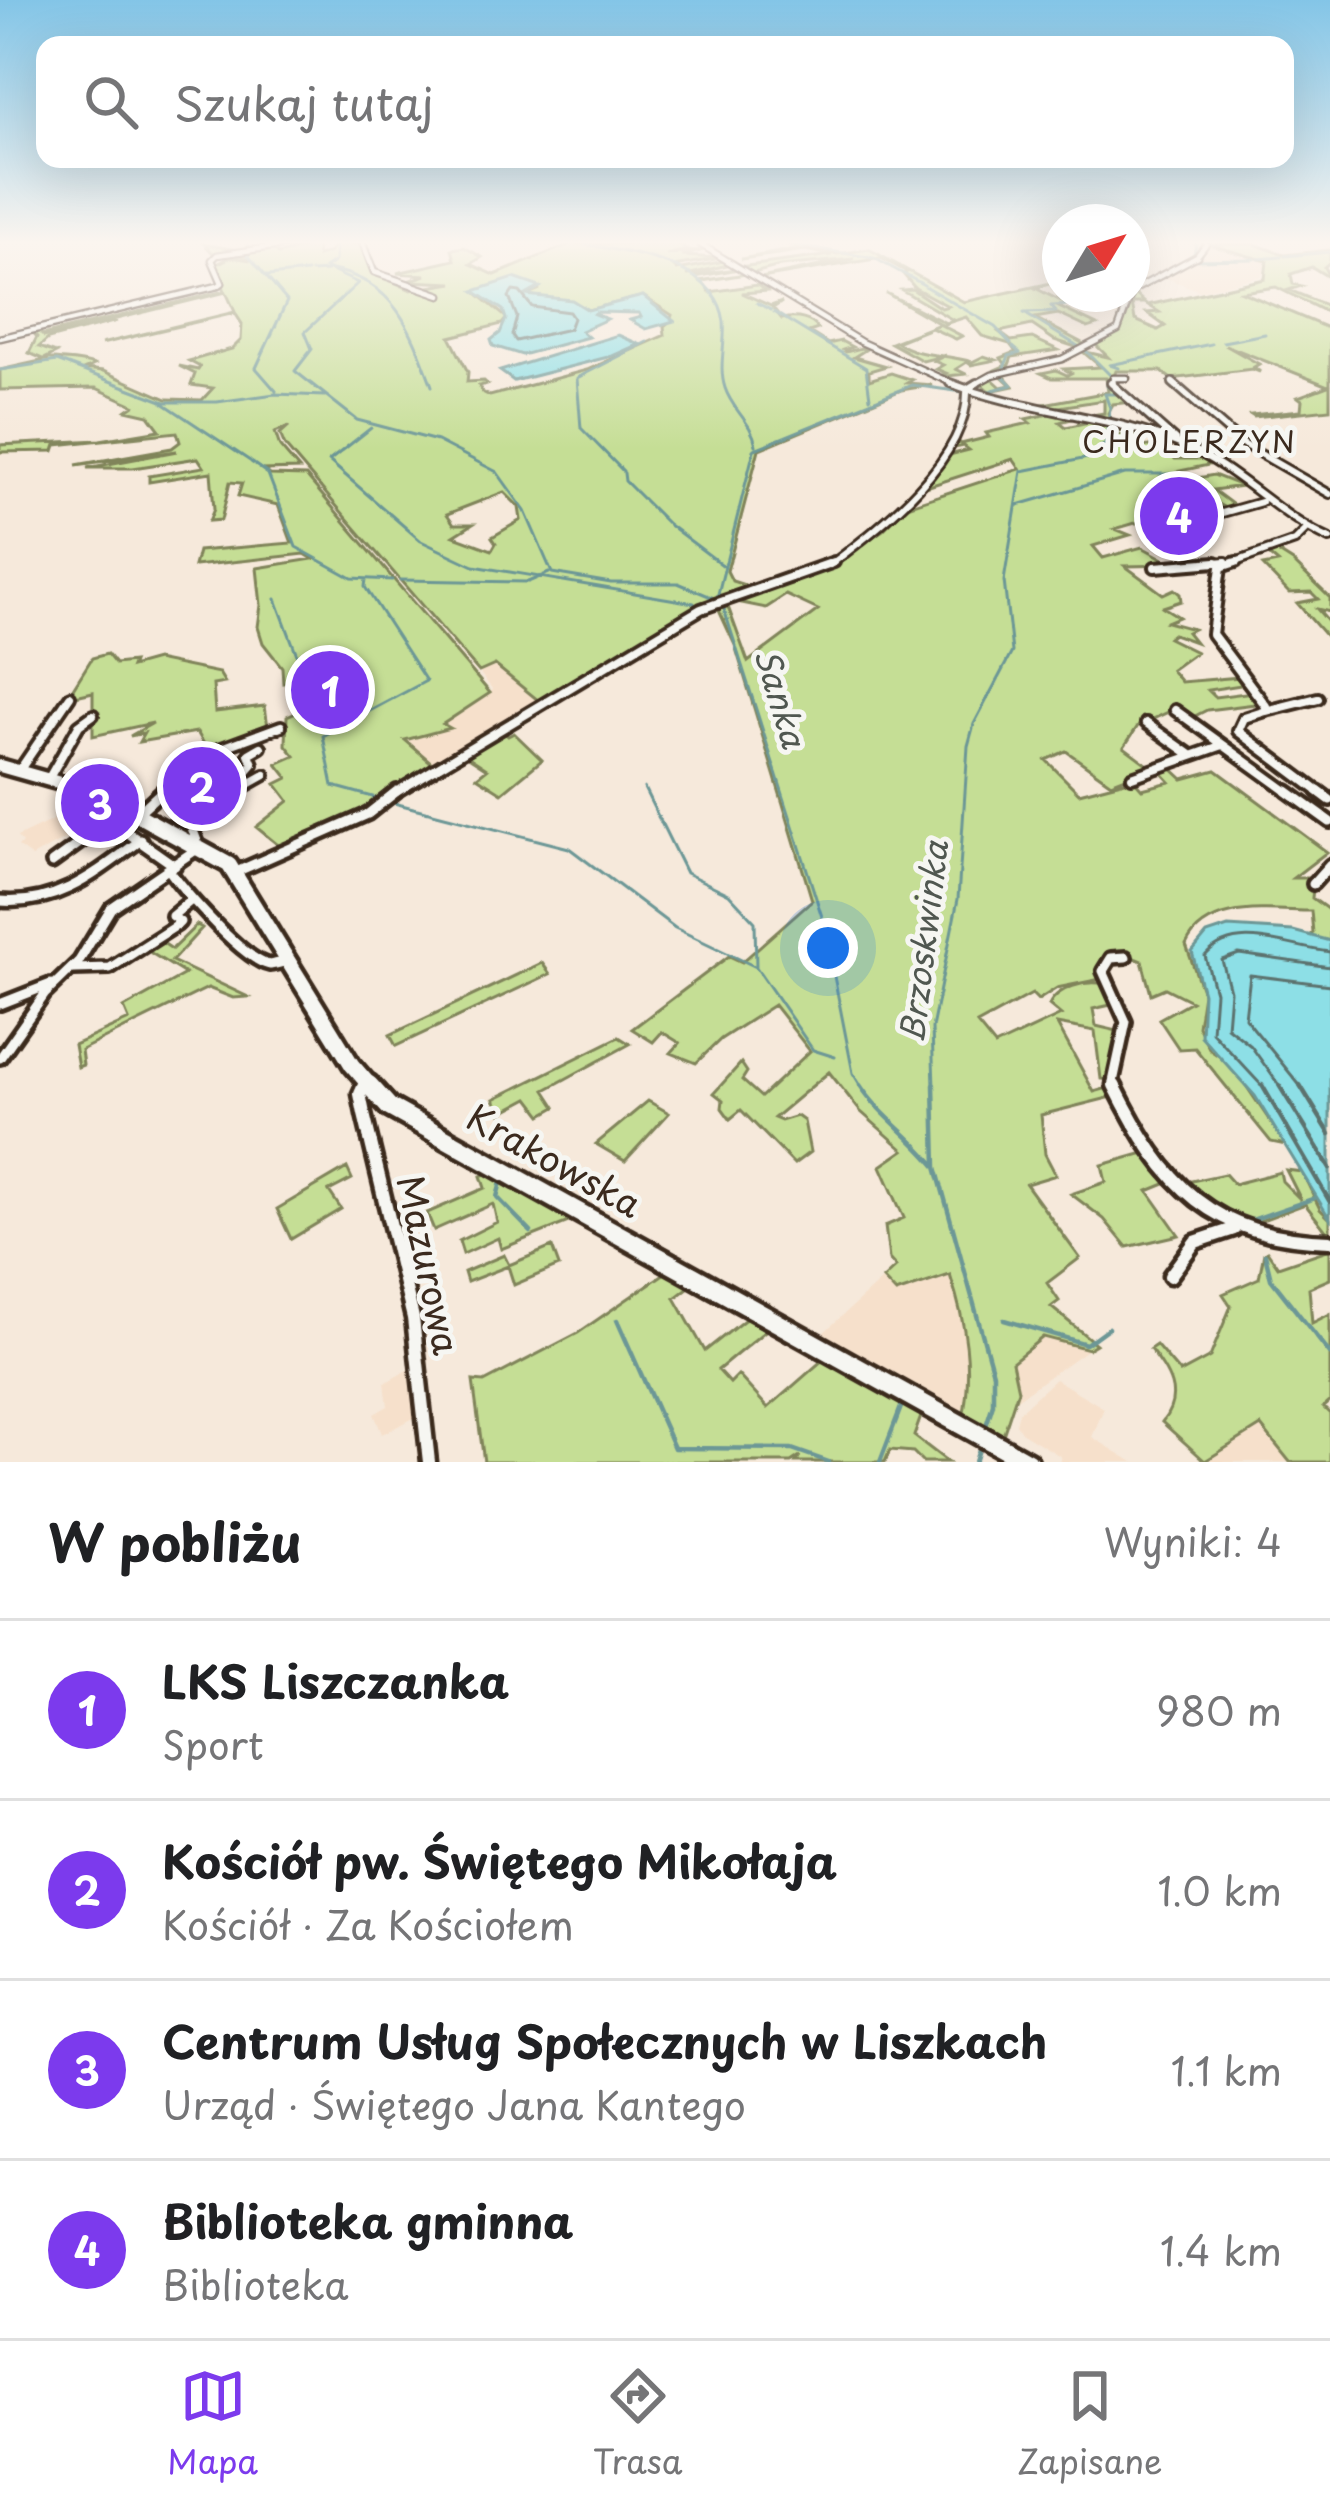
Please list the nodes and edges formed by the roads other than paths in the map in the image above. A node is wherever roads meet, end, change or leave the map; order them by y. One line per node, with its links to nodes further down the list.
1 (107, 312): 4 (street)
2 (811, 312): 7 (street)
3 (1124, 312): 7 (street)
4 (0, 338)
5 (1127, 378): 8 (street)
6 (1172, 382): 9 (street)
7 (967, 389): 8 (street); 42 (street)
8 (1178, 443): 10 (street)
9 (1330, 494)
10 (1262, 502): 11 (street); 12 (street)
11 (1149, 523)
12 (1306, 530): 13 (street); 14 (street)
13 (1330, 539)
14 (1228, 561): 15 (street); 19 (street)
15 (1155, 567)
16 (70, 696): 27 (street)
17 (1318, 698): 19 (street)
18 (1175, 710): 23 (street)
19 (1266, 712): 26 (street)
20 (93, 715): 30 (street)
21 (1146, 723): 25 (street)
22 (281, 725): 34 (street)
23 (1225, 745): 25 (street); 31 (street)
24 (261, 747): 32 (street)
25 (1192, 755): 29 (street)
26 (1283, 769): 31 (street); 33 (street)
27 (7, 771): 30 (main road, Krakowska)
28 (265, 775): 32 (street)
29 (1132, 777)
30 (50, 778): 34 (main road, Krakowska)
31 (1265, 778): 35 (street)
32 (224, 798): 38 (street)
33 (1330, 800)
34 (139, 816): 36 (street); 38 (main road, Krakowska)
35 (1330, 822)
36 (124, 830): 37 (street); 39 (street)
37 (141, 840): 41 (street); 44 (street)
38 (196, 847): 41 (street); 42 (main road, Krakowska)
39 (52, 863)
40 (1330, 865): 43 (street)
41 (172, 868): 45 (street); 48 (street)
42 (236, 872): 47 (main road, Krakowska)
43 (1313, 884)
44 (0, 901)
45 (190, 901): 47 (street); 48 (street)
46 (1126, 957): 53 (street)
47 (289, 961): 52 (main road, Krakowska)
48 (73, 968): 49 (street)
49 (52, 984): 50 (street); 51 (street)
50 (0, 1004)
51 (0, 1058)
52 (364, 1084): 56 (street, Mazurowa); 57 (main road, Krakowska)
53 (1234, 1229): 54 (street); 55 (street)
54 (1330, 1241)
55 (1170, 1276)
56 (429, 1462)
57 (1028, 1462)

